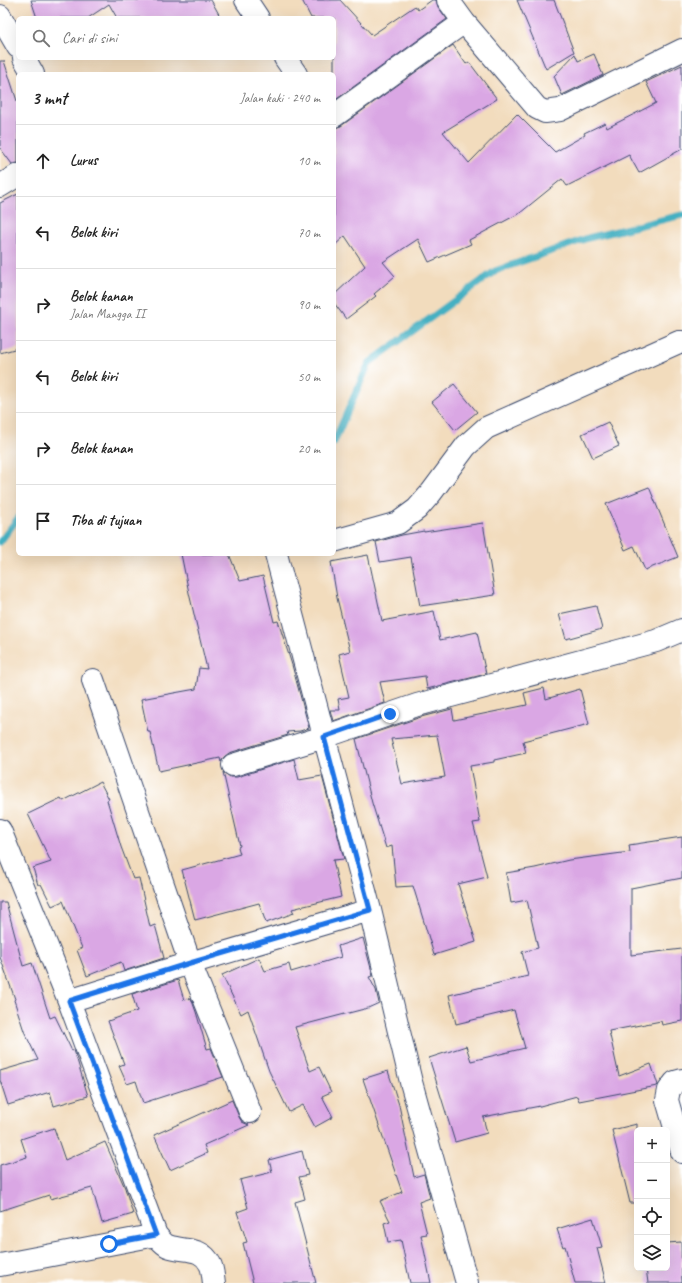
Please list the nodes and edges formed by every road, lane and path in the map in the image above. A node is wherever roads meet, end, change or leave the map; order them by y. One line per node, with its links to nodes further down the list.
1 (246, 0): 4 (street)
2 (448, 0): 5 (street)
3 (0, 16): 6 (street)
4 (257, 16)
5 (464, 22): 7 (street); 12 (street)
6 (16, 44)
7 (682, 50)
8 (25, 60): 10 (street)
9 (286, 60): 11 (street)
10 (32, 72)
11 (295, 72)
12 (336, 115)
13 (16, 176): 14 (street)
14 (0, 186)
15 (682, 342): 16 (street)
16 (336, 539)
17 (280, 556): 20 (street)
18 (682, 630): 20 (street)
19 (93, 680): 24 (street)
20 (324, 737): 21 (street); 23 (street)
21 (233, 765)
22 (0, 830): 25 (street)
23 (370, 910): 24 (street); 32 (street)
24 (190, 963): 25 (street); 27 (street)
25 (69, 1001): 29 (street)
26 (682, 1080): 28 (street)
27 (250, 1112)
28 (682, 1152)
29 (156, 1235): 30 (street); 31 (street)
30 (0, 1265)
31 (214, 1283)
32 (467, 1283)

